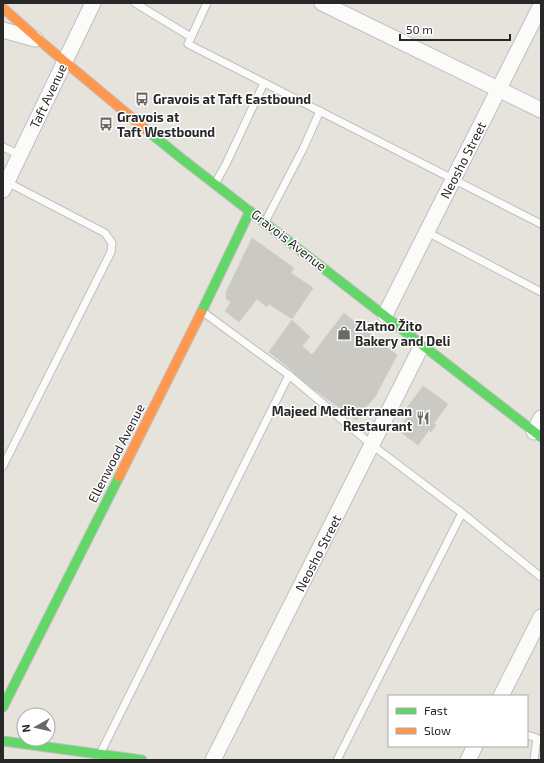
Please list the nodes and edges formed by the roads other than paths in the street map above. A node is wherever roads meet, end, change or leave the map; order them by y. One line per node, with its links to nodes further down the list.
1 (93, 3): 10 (street, Taft Avenue)
2 (136, 3): 8 (lane)
3 (207, 3): 8 (lane)
4 (322, 3): 12 (street)
5 (541, 5): 12 (street, Neosho Street)
6 (3, 8): 9 (street, Gravois Avenue)
7 (3, 30): 9 (street, Gravois Avenue)
8 (191, 37): 11 (lane)
9 (39, 40): 10 (street, Gravois Avenue)
10 (64, 61): 16 (street, Taft Avenue); 18 (street, Gravois Avenue)
11 (264, 83): 14 (lane); 18 (lane)
12 (499, 89): 13 (street); 17 (street, Neosho Street)
13 (541, 110)
14 (320, 111): 17 (lane); 21 (lane)
15 (3, 147): 16 (lane)
16 (20, 155): 19 (street, Taft Avenue)
17 (454, 179): 22 (lane); 23 (street, Neosho Street)
18 (215, 184): 20 (street, Gravois Avenue)
19 (5, 186): 32 (lane)
20 (250, 211): 21 (street, Gravois Avenue); 25 (street, Ellenwood Avenue)
21 (265, 222): 26 (street, Gravois Avenue)
22 (541, 224)
23 (427, 232): 24 (lane); 26 (street, Neosho Street)
24 (541, 292)
25 (202, 311): 28 (lane); 37 (street, Ellenwood Avenue)
26 (385, 315): 27 (street, Gravois Avenue)
27 (422, 345): 30 (street, Gravois Avenue); 31 (street, Neosho Street)
28 (289, 375): 31 (lane); 41 (lane)
29 (541, 418): 30 (street)
30 (538, 435)
31 (372, 445): 33 (lane); 43 (street, Neosho Street)
32 (3, 466)
33 (462, 513): 34 (lane); 44 (lane)
34 (541, 577)
35 (541, 617): 36 (street)
36 (502, 695)
37 (3, 706)
38 (528, 735): 46 (lane)
39 (3, 741): 41 (street)
40 (475, 747): 45 (street)
41 (100, 754): 42 (street)
42 (142, 760)
43 (213, 760)
44 (337, 760)
45 (468, 760)
46 (534, 760)

